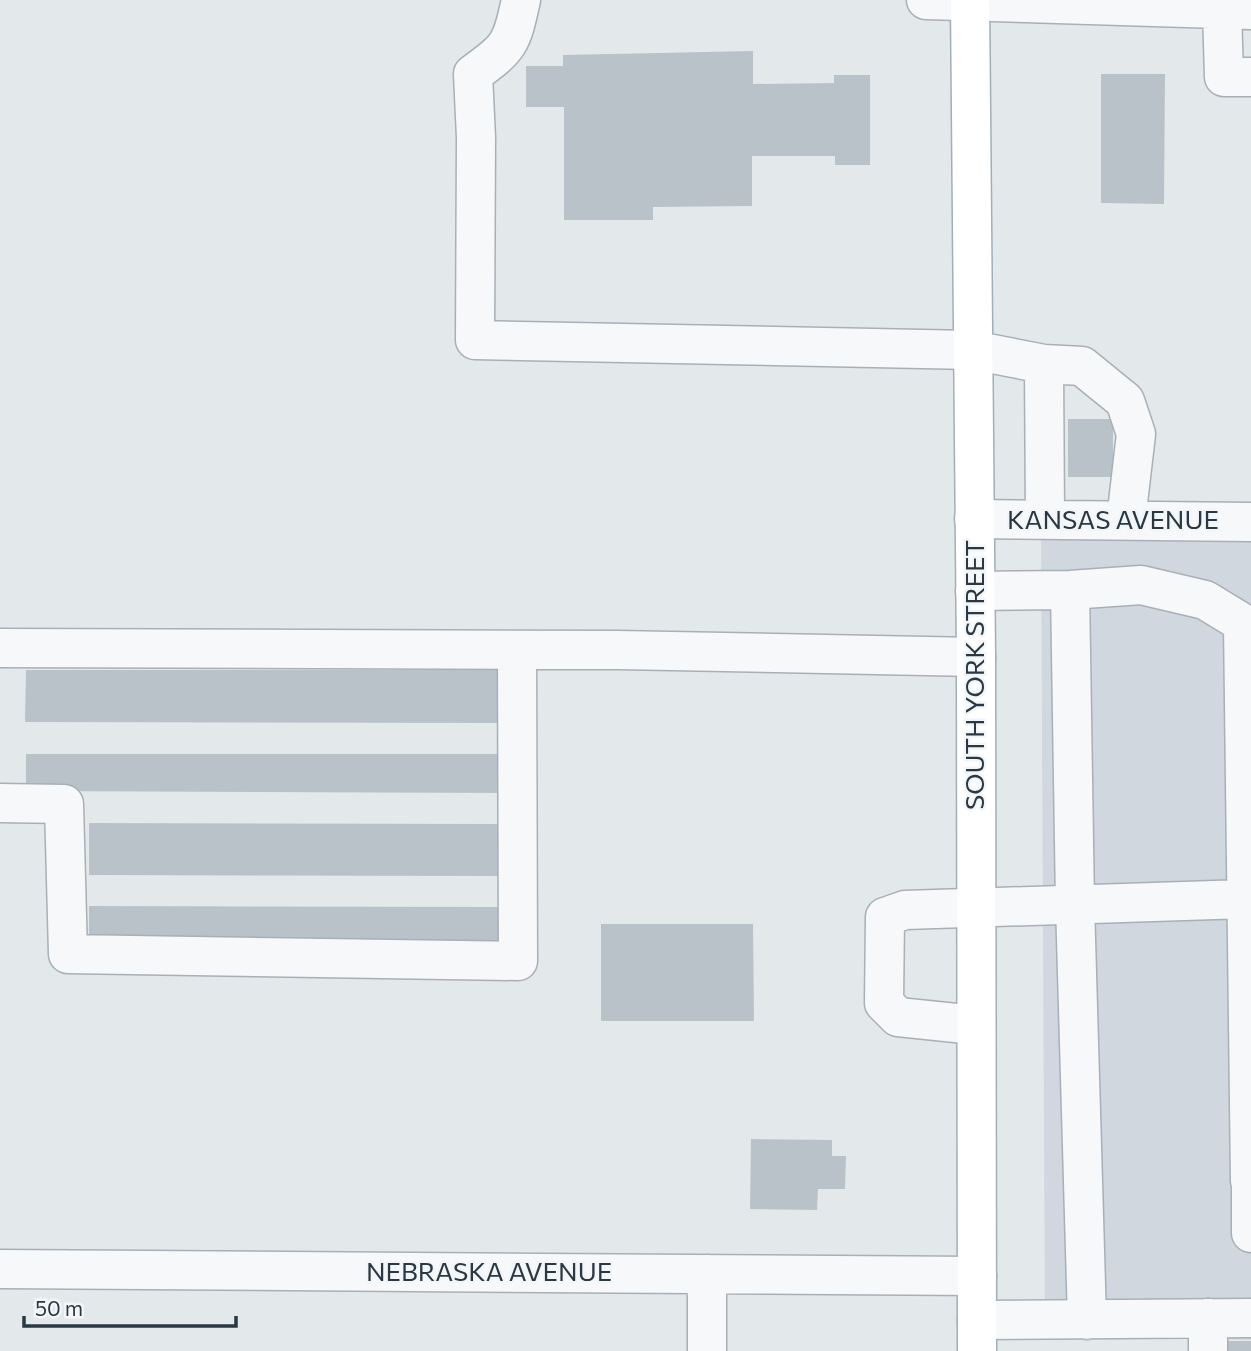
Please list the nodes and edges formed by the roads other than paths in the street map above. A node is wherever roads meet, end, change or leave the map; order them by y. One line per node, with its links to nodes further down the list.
1 (521, 0): 6 (street)
2 (926, 0): 3 (street)
3 (970, 1): 4 (street); 6 (main road, SOUTH YORK STREET)
4 (1237, 10): 5 (street)
5 (1251, 77)
6 (972, 350): 7 (street); 8 (main road, SOUTH YORK STREET)
7 (1044, 364): 9 (street); 10 (street)
8 (974, 519): 9 (street, KANSAS AVENUE); 13 (main road, SOUTH YORK STREET)
9 (1045, 519): 10 (street, KANSAS AVENUE)
10 (1126, 520): 11 (street, KANSAS AVENUE)
11 (1251, 522)
12 (1070, 590): 13 (street); 14 (street); 20 (street)
13 (975, 592): 17 (main road, SOUTH YORK STREET)
14 (1247, 625): 19 (street)
15 (0, 648): 16 (street)
16 (517, 650): 17 (street); 18 (street)
17 (976, 657): 21 (main road, SOUTH YORK STREET)
18 (0, 803)
19 (1245, 900): 20 (street); 23 (street)
20 (1075, 904): 21 (street); 29 (street)
21 (976, 908): 22 (main road, SOUTH YORK STREET); 22 (street)
22 (975, 1025): 27 (main road, SOUTH YORK STREET)
23 (1250, 1181): 24 (street)
24 (1251, 1233)
25 (0, 1269): 26 (street, NEBRASKA AVENUE)
26 (707, 1274): 27 (street, NEBRASKA AVENUE); 32 (street)
27 (977, 1276): 31 (main road, SOUTH YORK STREET)
28 (1251, 1318): 30 (street)
29 (1087, 1320): 30 (street); 31 (street)
30 (1208, 1334)
31 (977, 1336)
32 (707, 1351)

